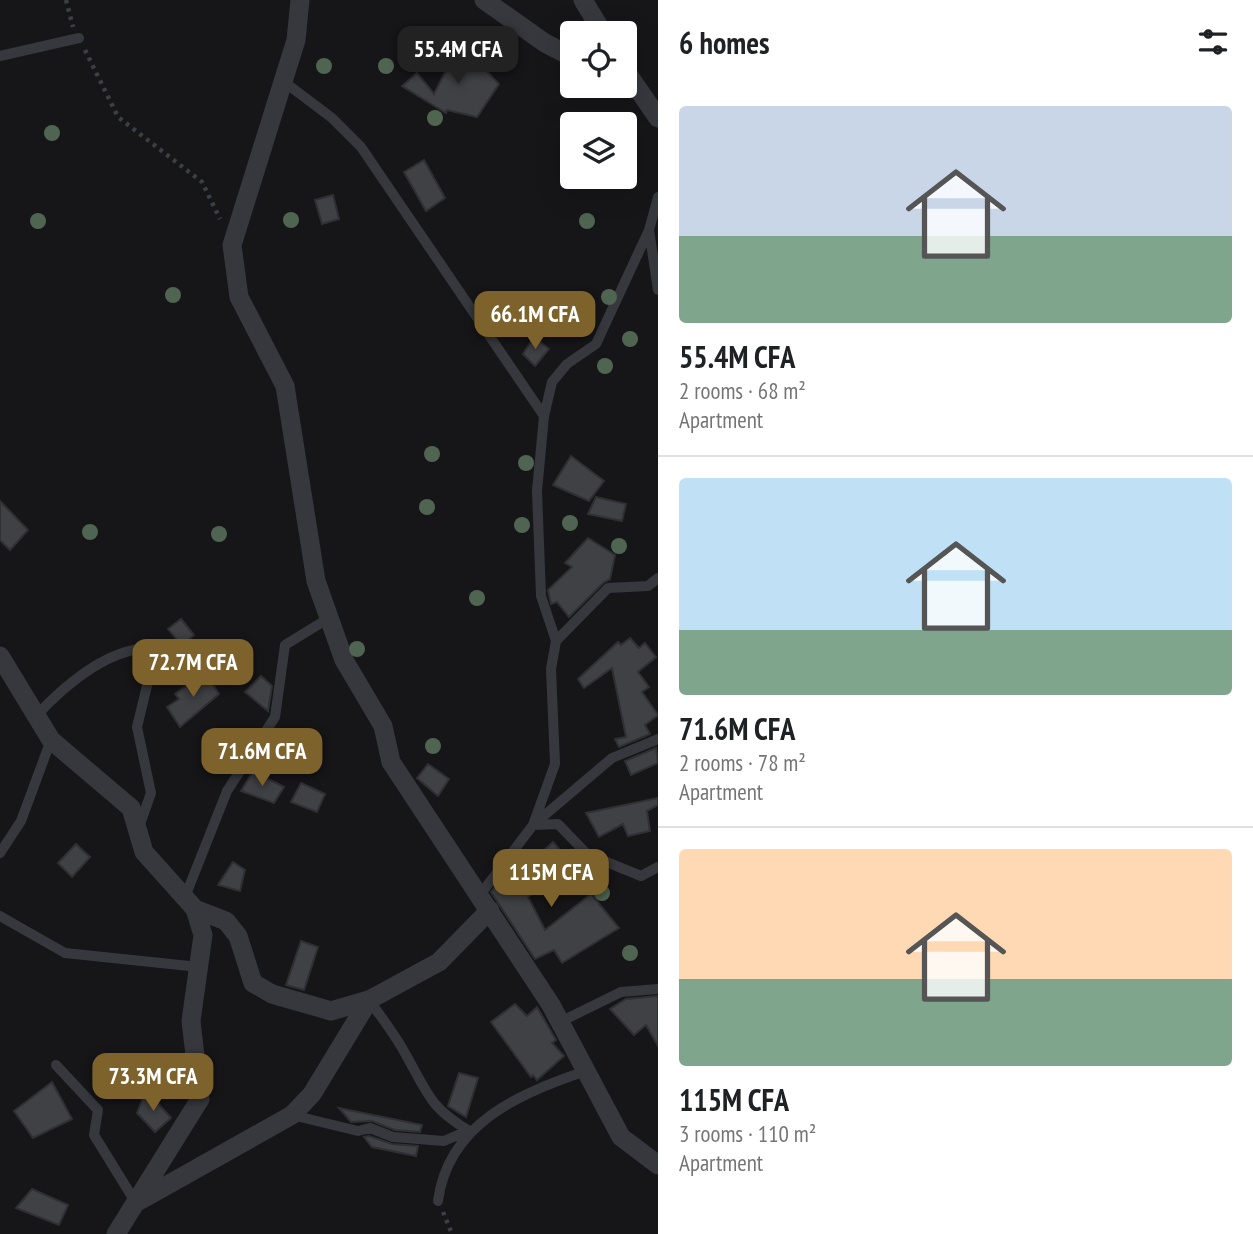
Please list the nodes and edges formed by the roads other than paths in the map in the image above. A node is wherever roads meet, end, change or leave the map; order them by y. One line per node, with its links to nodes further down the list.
1 (300, 0): 8 (street)
2 (484, 0): 6 (street)
3 (583, 0): 4 (street)
4 (596, 21)
5 (79, 38): 7 (lane)
6 (560, 51)
7 (0, 56)
8 (283, 81): 14 (lane); 16 (street)
9 (637, 89): 10 (street)
10 (658, 118)
11 (658, 197): 12 (lane)
12 (649, 230): 13 (lane); 14 (lane)
13 (658, 290)
14 (544, 416): 17 (lane)
15 (658, 578): 17 (lane)
16 (329, 618): 26 (street); 27 (lane)
17 (556, 641): 22 (lane)
18 (0, 656): 19 (street)
19 (36, 716): 21 (street); 23 (lane)
20 (658, 739): 22 (lane)
21 (51, 740): 23 (street); 24 (lane)
22 (533, 825): 25 (lane); 26 (lane)
23 (137, 830): 27 (street)
24 (0, 853)
25 (658, 867)
26 (485, 902): 31 (street); 32 (street)
27 (190, 903): 29 (street); 31 (street)
28 (0, 916): 29 (lane)
29 (199, 967): 39 (street)
30 (658, 989): 32 (lane)
31 (369, 1000): 35 (street); 36 (lane)
32 (560, 1022): 34 (street)
33 (56, 1065): 39 (lane)
34 (586, 1071): 36 (lane); 37 (street)
35 (292, 1115): 36 (lane); 39 (street)
36 (468, 1130): 38 (lane)
37 (658, 1165)
38 (438, 1200)
39 (136, 1203): 40 (street)
40 (116, 1234)

